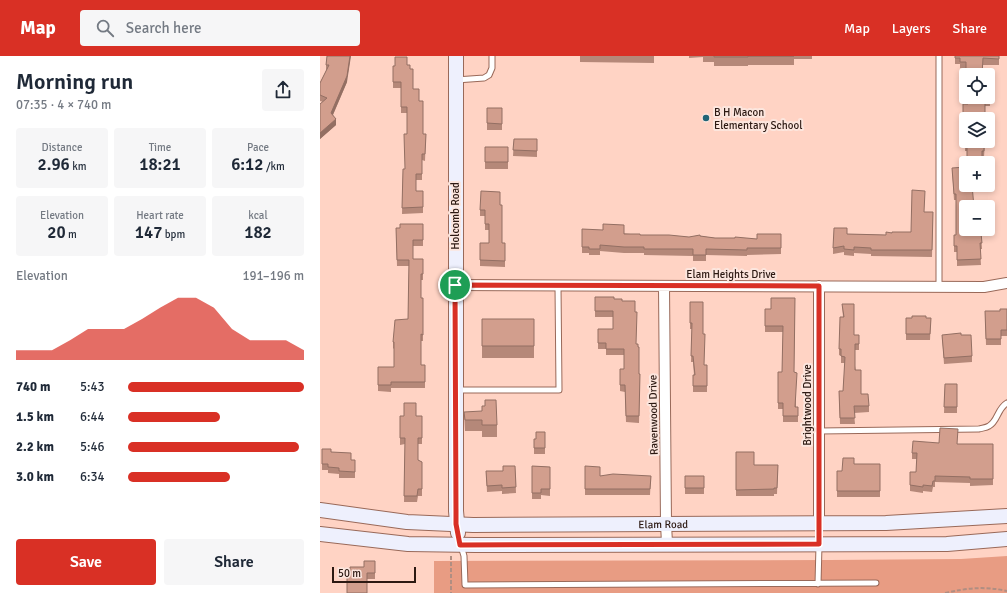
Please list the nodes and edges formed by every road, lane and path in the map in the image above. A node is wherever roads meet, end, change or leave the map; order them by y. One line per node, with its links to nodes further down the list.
1 (456, 56): 4 (main road, Holcomb Road)
2 (492, 56): 4 (lane)
3 (940, 56): 10 (lane)
4 (455, 80): 6 (main road, Holcomb Road)
5 (1007, 283): 10 (street, Elam Heights Drive)
6 (455, 285): 7 (street, Elam Heights Drive); 11 (main road, Holcomb Road)
7 (558, 286): 8 (street, Elam Heights Drive); 11 (lane)
8 (664, 286): 9 (street, Elam Heights Drive); 18 (street, Ravenwood Drive)
9 (819, 286): 10 (street, Elam Heights Drive); 13 (street, Brightwood Drive)
10 (938, 287)
11 (455, 390): 17 (main road, Holcomb Road)
12 (1007, 403): 13 (lane)
13 (819, 431): 16 (street, Brightwood Drive)
14 (320, 510): 17 (main road, Elam Road)
15 (1007, 516): 16 (main road, Elam Road)
16 (819, 523): 18 (main road, Elam Road); 22 (main road)
17 (456, 524): 18 (main road, Elam Road); 23 (main road, Holcomb Road)
18 (666, 524): 21 (street, Ravenwood Drive)
19 (320, 534): 23 (main road, Elam Road)
20 (1007, 539): 22 (main road, Elam Road)
21 (667, 544): 22 (main road, Elam Road); 23 (main road, Elam Road)
22 (819, 544): 26 (lane)
23 (460, 545): 26 (lane)
24 (451, 556): 28 (path)
25 (876, 583): 26 (lane)
26 (818, 584)
27 (1007, 591): 29 (path)
28 (451, 593)
29 (945, 593)

